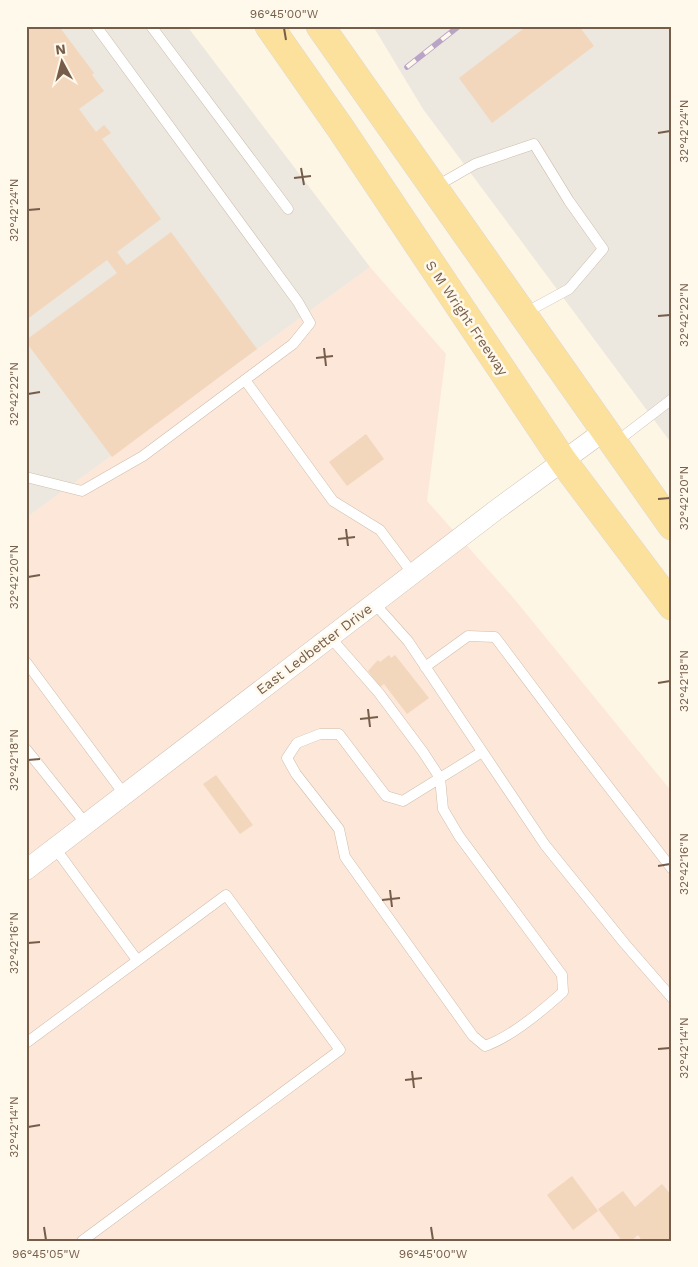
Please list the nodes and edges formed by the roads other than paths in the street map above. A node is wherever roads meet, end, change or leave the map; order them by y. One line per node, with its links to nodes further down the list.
1 (96, 26): 8 (lane)
2 (151, 26): 6 (lane)
3 (269, 26): 11 (main road, S M Wright Freeway)
4 (320, 26): 5 (main road)
5 (434, 188): 7 (main road); 7 (lane)
6 (288, 209)
7 (522, 314): 10 (main road)
8 (245, 380): 12 (lane); 14 (lane)
9 (672, 399): 10 (lane)
10 (608, 438): 11 (street, East Ledbetter Drive); 13 (main road)
11 (563, 460): 14 (street, East Ledbetter Drive); 16 (main road, S M Wright Freeway)
12 (26, 477)
13 (672, 526)
14 (413, 574): 15 (street, East Ledbetter Drive)
15 (374, 603): 17 (street, East Ledbetter Drive); 19 (lane)
16 (672, 606)
17 (330, 637): 22 (lane); 23 (street, East Ledbetter Drive)
18 (26, 662): 23 (lane)
19 (425, 667): 21 (lane); 26 (lane)
20 (26, 749): 24 (lane)
21 (482, 752): 22 (lane); 29 (lane)
22 (440, 778): 22 (lane)
23 (124, 794): 24 (street, East Ledbetter Drive)
24 (86, 824): 25 (street, East Ledbetter Drive)
25 (55, 848): 27 (street, East Ledbetter Drive); 28 (lane)
26 (672, 868)
27 (26, 870)
28 (137, 960): 30 (lane); 31 (lane)
29 (672, 998)
30 (26, 1043)
31 (82, 1241)

